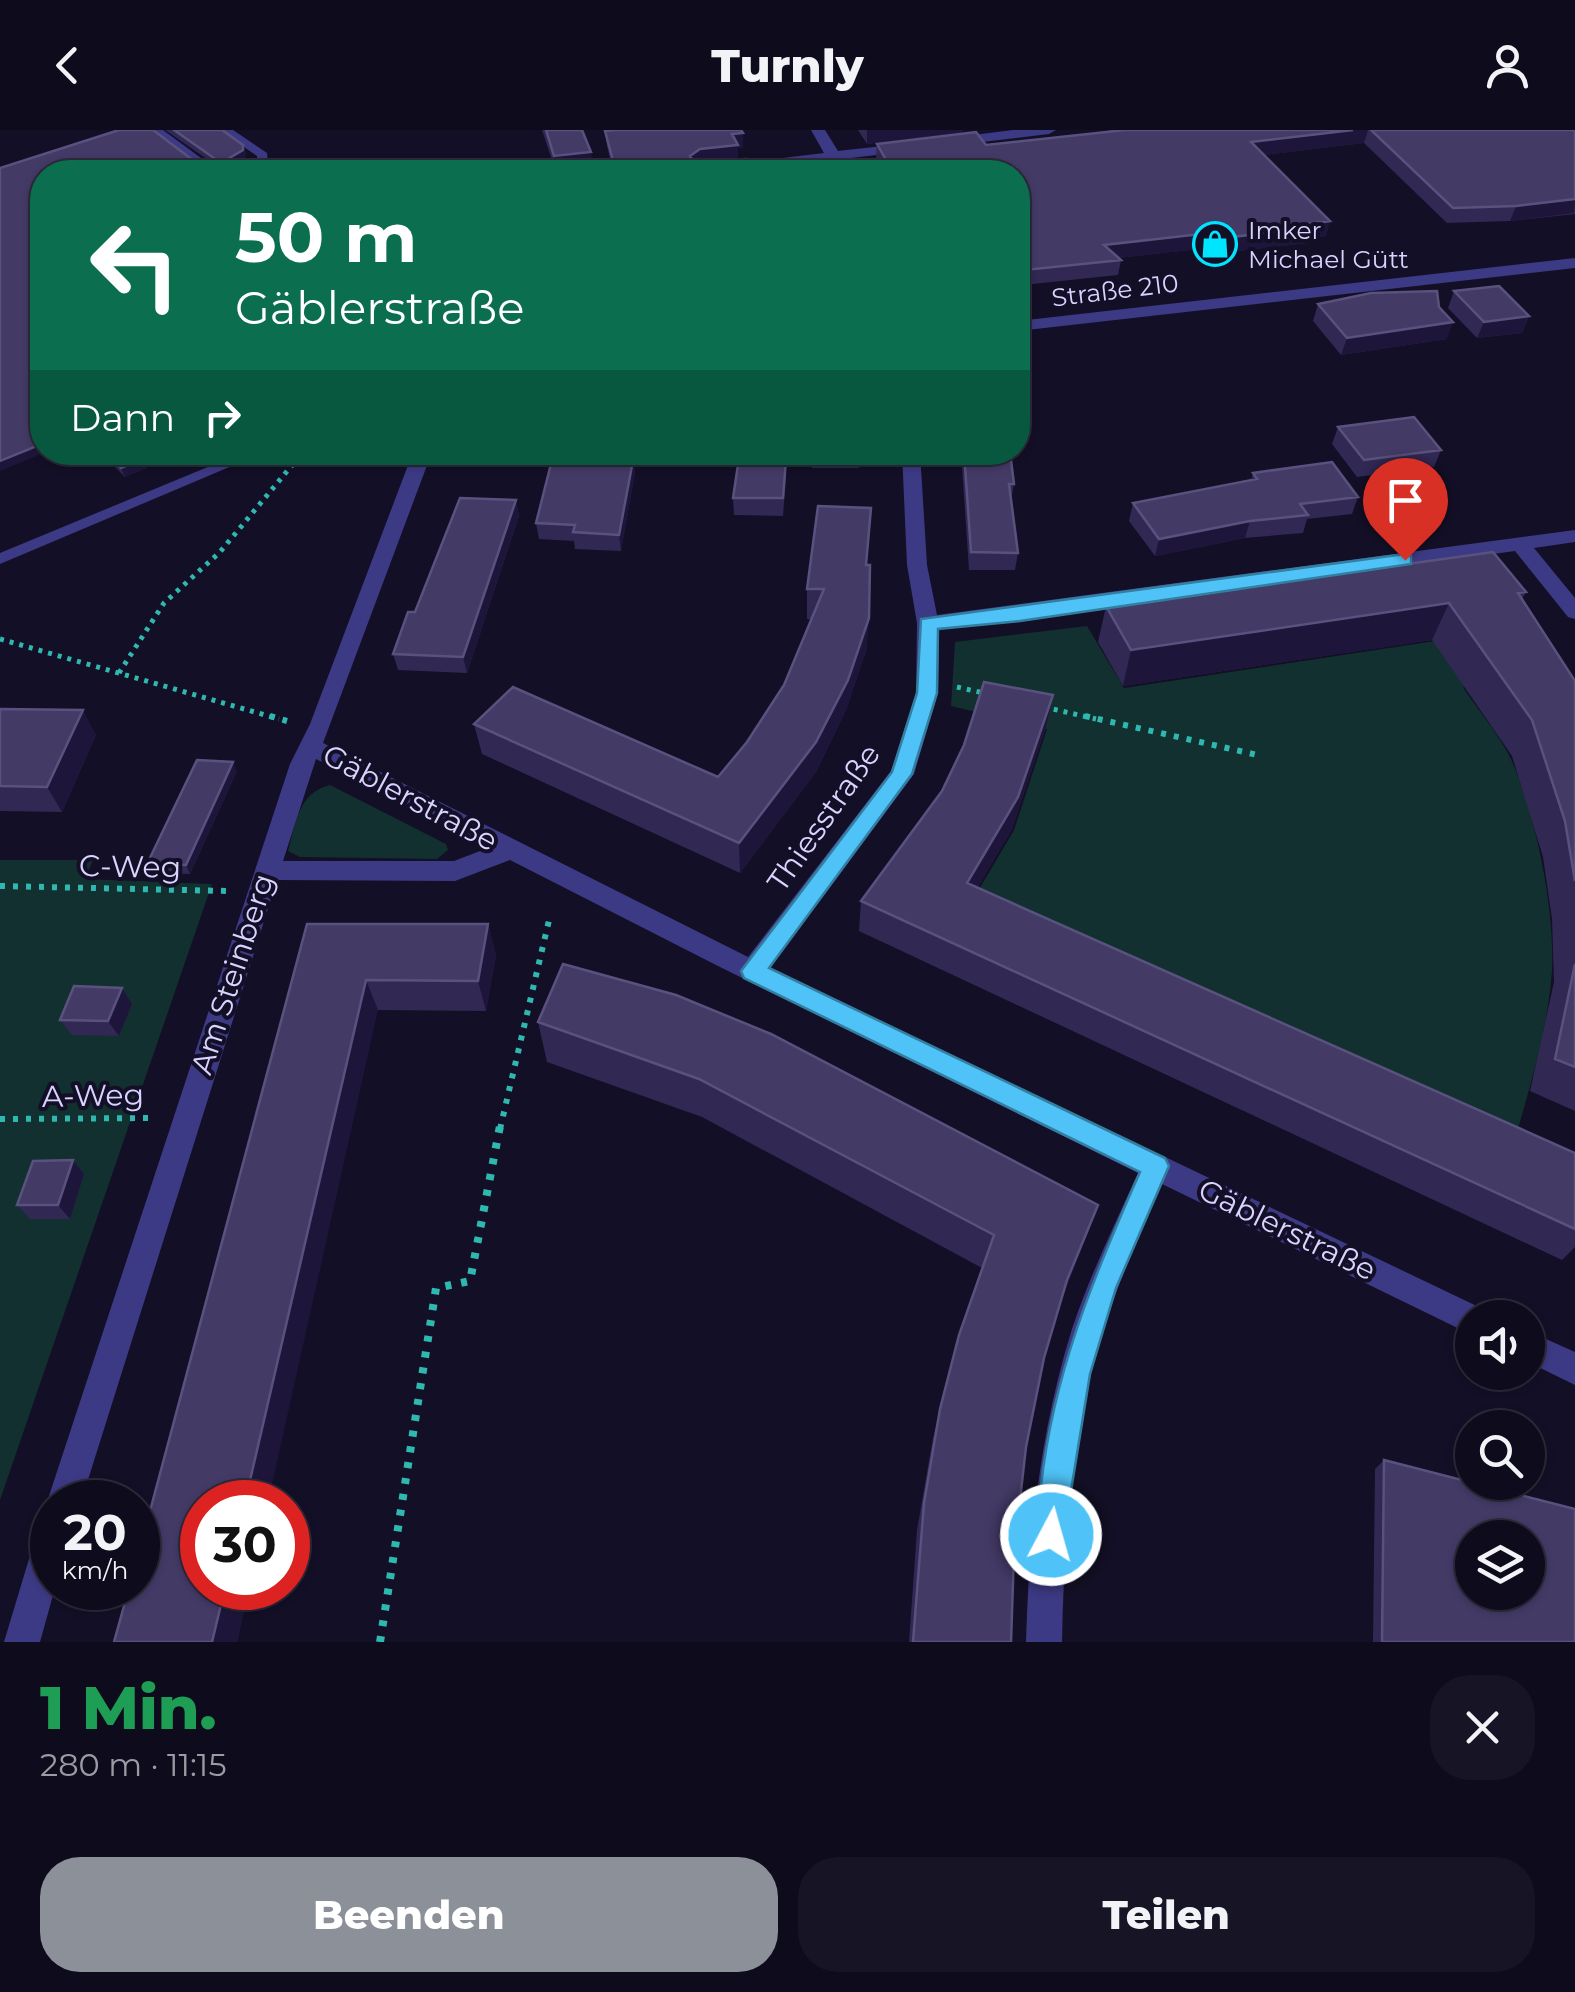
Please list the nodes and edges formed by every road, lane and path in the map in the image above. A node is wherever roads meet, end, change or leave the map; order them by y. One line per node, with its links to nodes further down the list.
1 (155, 130): 5 (lane)
2 (225, 130): 6 (lane)
3 (818, 130): 7 (street)
4 (1049, 130): 8 (street)
5 (197, 160)
6 (262, 160)
7 (836, 160)
8 (869, 160)
9 (1575, 263): 10 (street, Straße 210)
10 (1030, 325)
11 (227, 465): 17 (lane)
12 (292, 465): 21 (path)
13 (418, 465): 25 (street, Am Steinberg)
14 (912, 465): 19 (street, Thiesstraße)
15 (1575, 536): 16 (street)
16 (1520, 544): 18 (street); 19 (street)
17 (0, 559)
18 (1575, 612)
19 (928, 623): 31 (street, Thiesstraße)
20 (0, 639): 21 (path)
21 (118, 673): 25 (path)
22 (946, 685): 23 (path)
23 (1002, 698)
24 (1038, 706): 26 (path)
25 (311, 747): 27 (street, Gäblerstraße); 28 (street, Am Steinberg)
26 (1262, 756)
27 (509, 850): 28 (street, Gäblerstraße); 31 (street, Gäblerstraße)
28 (263, 881): 29 (path, C-Weg); 32 (street, Am Steinberg)
29 (0, 886)
30 (550, 916): 41 (path)
31 (753, 971): 34 (street, Gäblerstraße)
32 (186, 1116): 33 (path, A-Weg); 38 (street, Am Steinberg)
33 (0, 1119)
34 (1156, 1166): 35 (street, Gäblerstraße); 42 (street)
35 (1455, 1312)
36 (1545, 1354): 37 (street)
37 (1575, 1369)
38 (71, 1480)
39 (31, 1610): 40 (street)
40 (22, 1642)
41 (380, 1642)
42 (1044, 1642)

